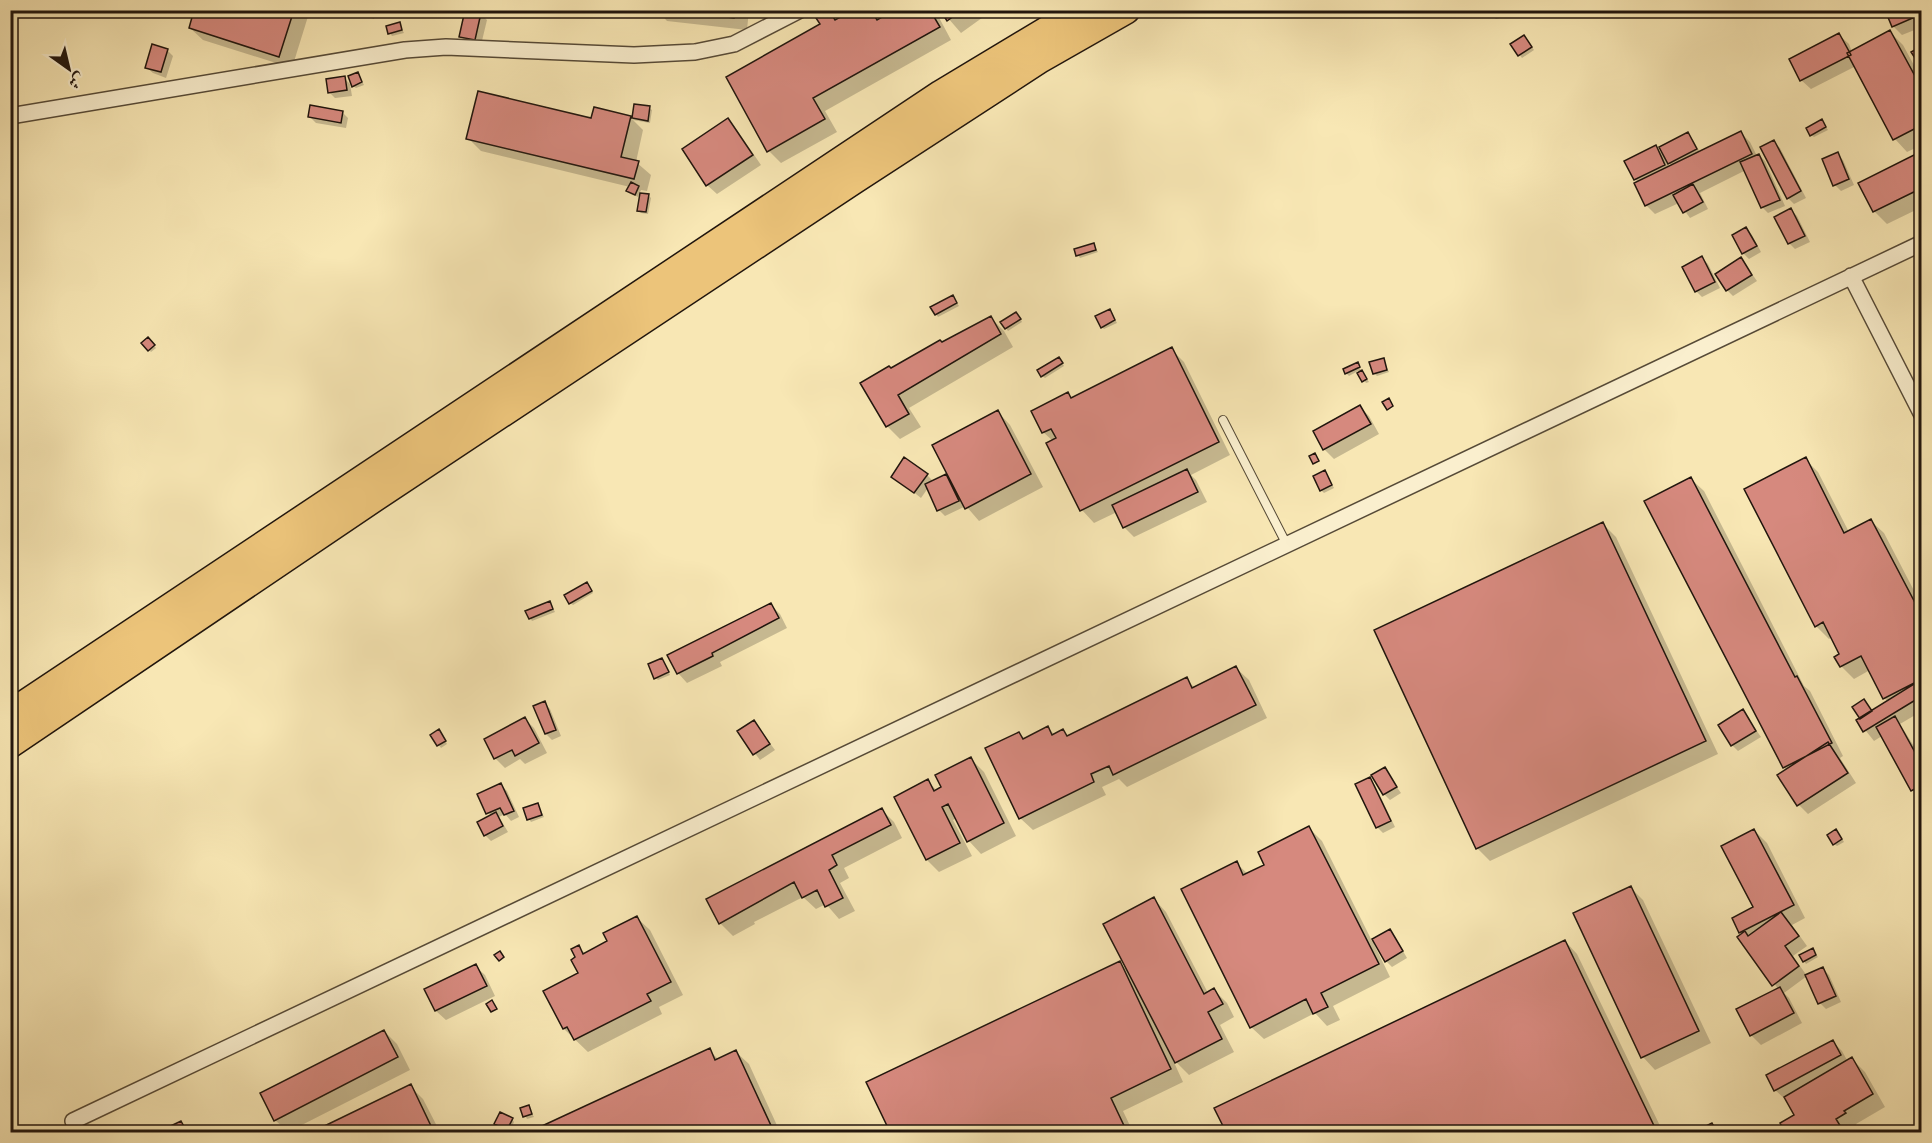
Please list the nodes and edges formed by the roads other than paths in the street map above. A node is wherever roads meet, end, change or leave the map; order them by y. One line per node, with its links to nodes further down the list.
1 (800, 10): 6 (street)
2 (1054, 10): 5 (highway)
3 (1081, 10): 5 (highway)
4 (1126, 10): 13 (highway)
5 (1001, 59): 12 (highway)
6 (10, 116)
7 (1922, 243): 8 (street)
8 (1851, 276): 9 (street); 11 (street)
9 (1922, 415)
10 (1223, 420): 11 (lane)
11 (1287, 545): 14 (street)
12 (10, 714)
13 (10, 744)
14 (73, 1121)

